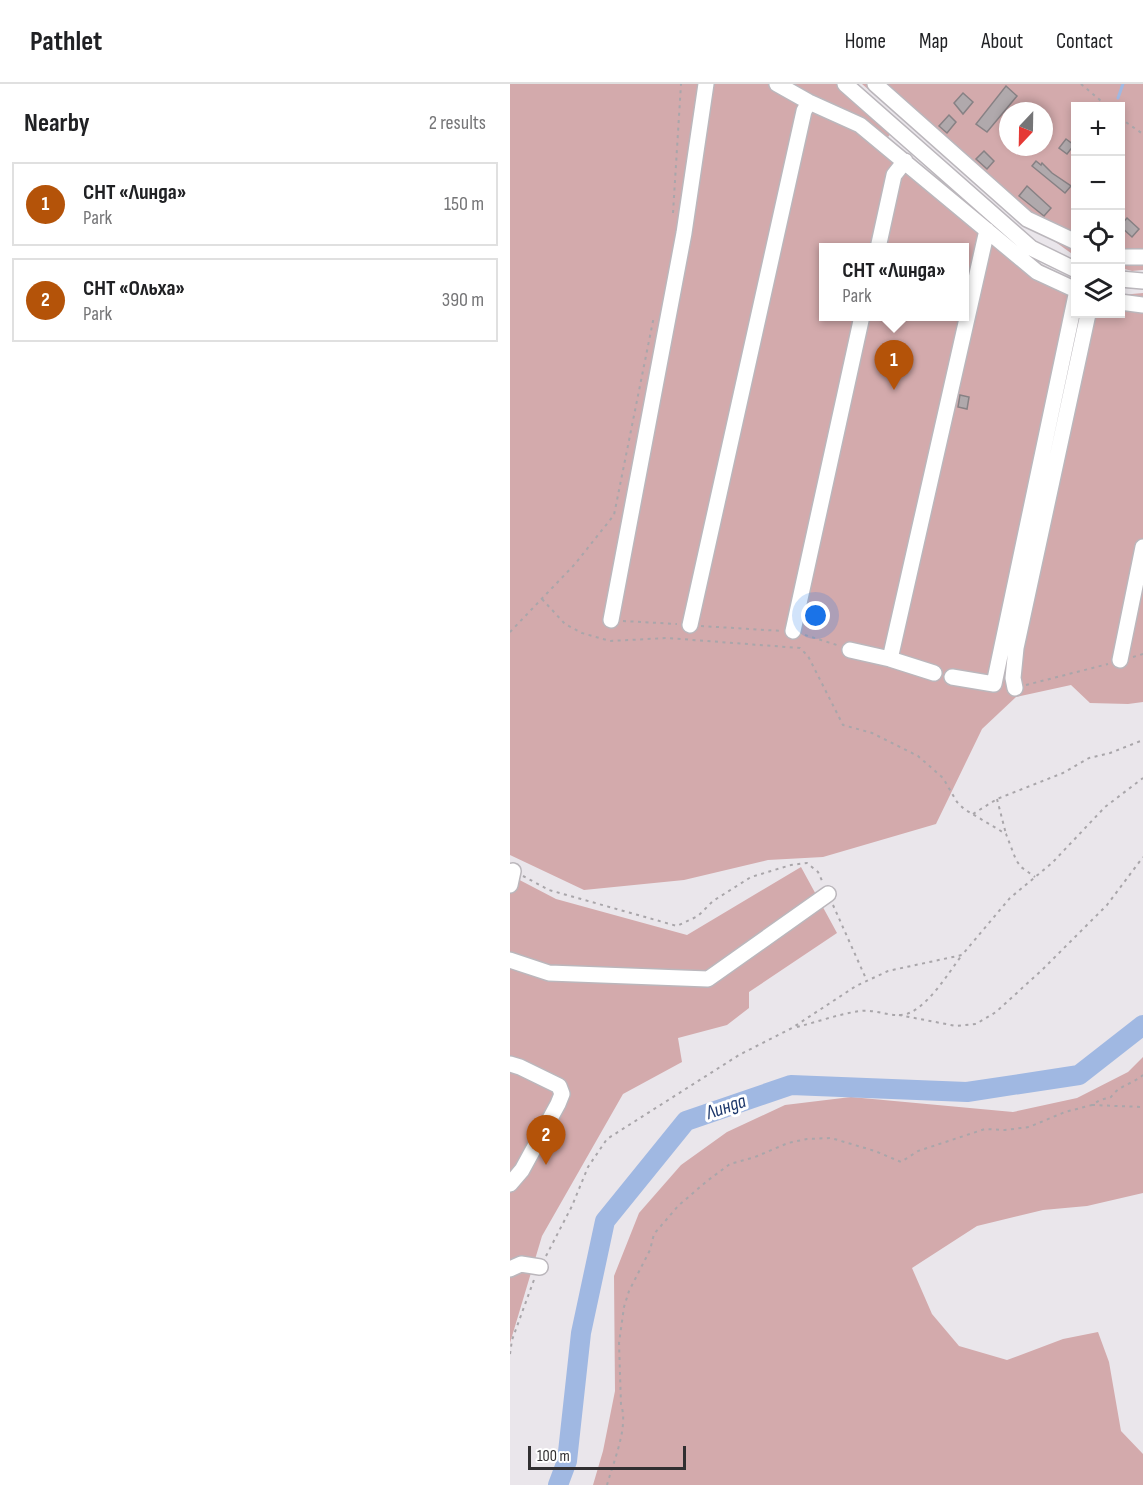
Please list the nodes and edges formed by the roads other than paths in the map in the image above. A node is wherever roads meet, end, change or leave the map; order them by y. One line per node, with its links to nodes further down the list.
1 (705, 84): 24 (street)
2 (777, 84): 5 (street)
3 (845, 84): 12 (street)
4 (875, 84): 8 (street)
5 (809, 102): 6 (street); 25 (street)
6 (905, 161): 7 (street); 9 (street)
7 (987, 230): 15 (street); 18 (street)
8 (1071, 240)
9 (879, 243)
10 (1125, 257): 11 (street)
11 (1143, 257)
12 (1071, 268)
13 (1125, 279): 14 (street)
14 (1143, 281)
15 (1071, 288)
16 (1125, 303): 17 (street)
17 (1143, 305)
18 (969, 310)
19 (1071, 318): 31 (street)
20 (1087, 318): 32 (street)
21 (861, 321): 26 (street)
22 (966, 321): 28 (street)
23 (1143, 547): 29 (street)
24 (611, 620)
25 (690, 625)
26 (793, 631)
27 (850, 650): 28 (street)
28 (890, 659): 30 (street)
29 (1120, 660)
30 (934, 673)
31 (952, 677)
32 (1015, 688)
33 (828, 894): 34 (street)
34 (510, 960)
35 (510, 1065): 36 (street)
36 (510, 1184)
37 (540, 1267): 38 (street)
38 (510, 1269)

